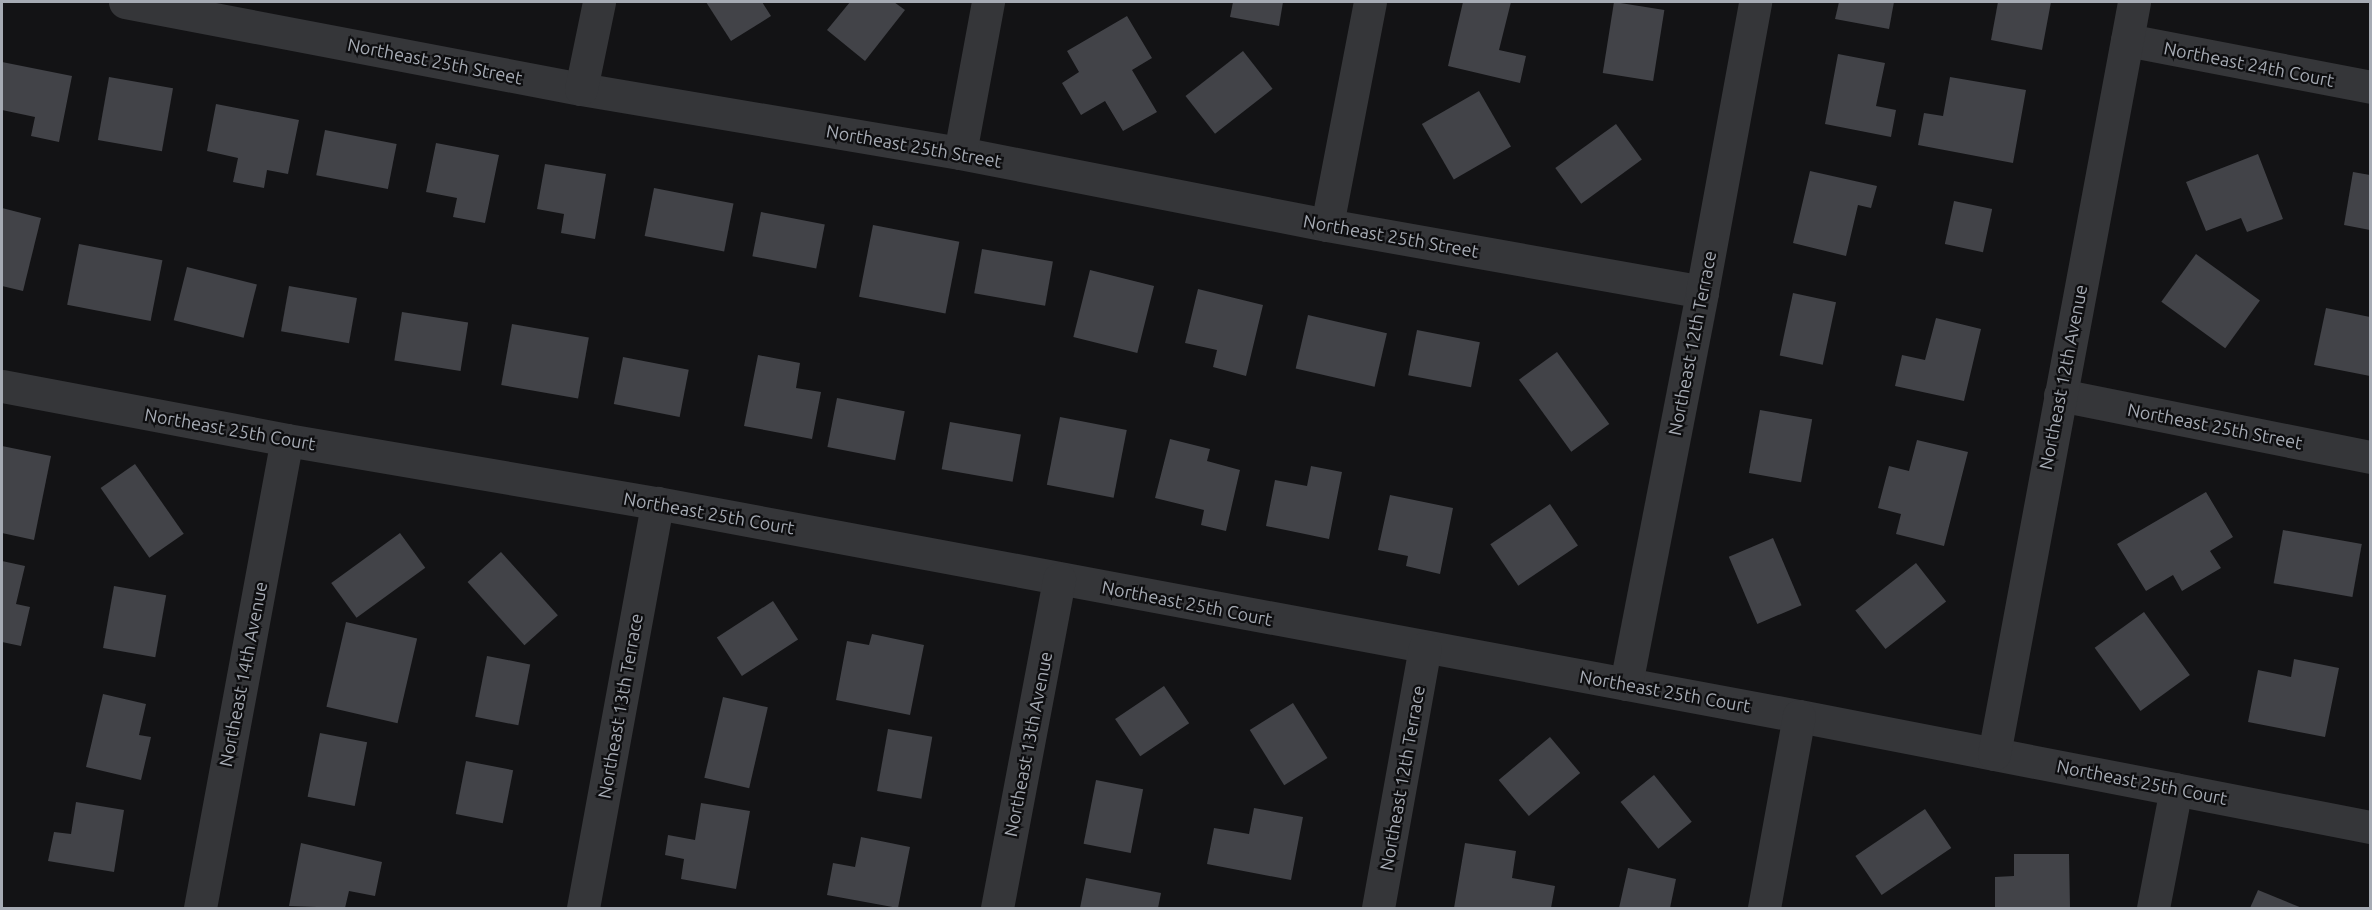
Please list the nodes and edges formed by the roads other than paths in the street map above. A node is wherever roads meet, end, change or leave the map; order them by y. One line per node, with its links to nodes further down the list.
1 (124, 2): 7 (street, Northeast 25th Street)
2 (598, 2): 10 (street)
3 (988, 2): 11 (street)
4 (1370, 2): 12 (street)
5 (1755, 2): 13 (street, Northeast 12th Terrace)
6 (2134, 2): 8 (street, Northeast 12th Avenue)
7 (211, 10): 10 (street, Northeast 25th Street)
8 (2127, 40): 9 (street, Northeast 24th Court); 15 (street, Northeast 12th Avenue)
9 (2370, 87)
10 (581, 89): 11 (street, Northeast 25th Street)
11 (960, 153): 12 (street, Northeast 25th Street)
12 (1327, 225): 13 (street, Northeast 25th Street)
13 (1702, 292): 21 (street, Northeast 12th Terrace)
14 (2, 386): 16 (street, Northeast 25th Court)
15 (2060, 395): 17 (street, Northeast 25th Street); 23 (street, Northeast 12th Avenue)
16 (287, 440): 18 (street, Northeast 25th Court); 26 (street, Northeast 14th Avenue)
17 (2370, 457)
18 (657, 503): 19 (street, Northeast 25th Court); 27 (street, Northeast 13th Terrace)
19 (1059, 579): 20 (street, Northeast 25th Court); 28 (street, Northeast 13th Avenue)
20 (1425, 648): 21 (street, Northeast 25th Court); 29 (street, Northeast 12th Terrace)
21 (1626, 684): 22 (street, Northeast 25th Court)
22 (1799, 716): 23 (street, Northeast 25th Court); 30 (street)
23 (1994, 754): 24 (street, Northeast 25th Court)
24 (2176, 789): 25 (street, Northeast 25th Court); 31 (street)
25 (2370, 827)
26 (200, 909)
27 (583, 909)
28 (997, 909)
29 (1378, 909)
30 (1764, 909)
31 (2153, 909)

